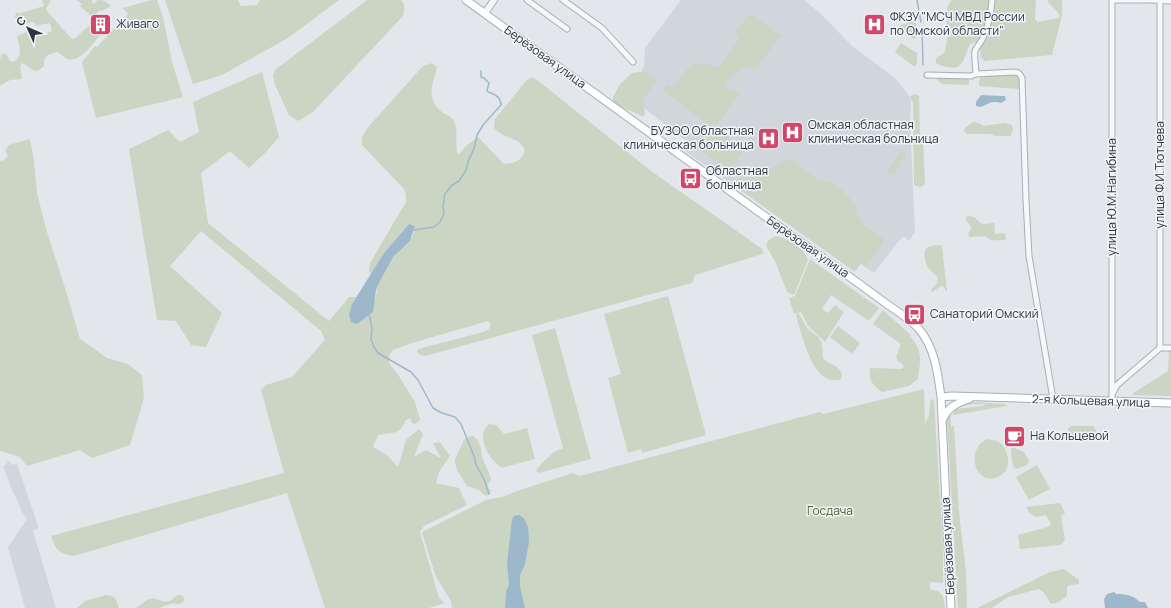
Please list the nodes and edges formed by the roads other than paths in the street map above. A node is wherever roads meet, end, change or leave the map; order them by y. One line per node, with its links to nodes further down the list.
1 (466, 0): 9 (main road, Берёзовая улица)
2 (494, 0): 9 (street)
3 (527, 0): 10 (street)
4 (563, 0): 11 (street)
5 (992, 0): 12 (street)
6 (1112, 0): 7 (street); 17 (street, улица Ю.М.Нагибина)
7 (1160, 2): 8 (street); 14 (street, улица Ф.И.Тютчева)
8 (1171, 2)
9 (485, 13): 16 (main road, Берёзовая улица)
10 (567, 29)
11 (633, 62)
12 (976, 74): 13 (street); 20 (street)
13 (927, 75)
14 (1160, 348): 15 (street); 17 (street)
15 (1171, 348)
16 (941, 397): 18 (main road, 2-я Кольцевая улица); 19 (main road, 2-я Кольцевая улица); 22 (main road, Берёзовая улица)
17 (1112, 397): 20 (main road, 2-я Кольцевая улица); 21 (main road, 2-я Кольцевая улица)
18 (1011, 398): 19 (main road, 2-я Кольцевая улица); 20 (main road, 2-я Кольцевая улица)
19 (970, 399): 22 (main road)
20 (1053, 399)
21 (1171, 403)
22 (942, 424): 23 (main road, Берёзовая улица)
23 (951, 608)

